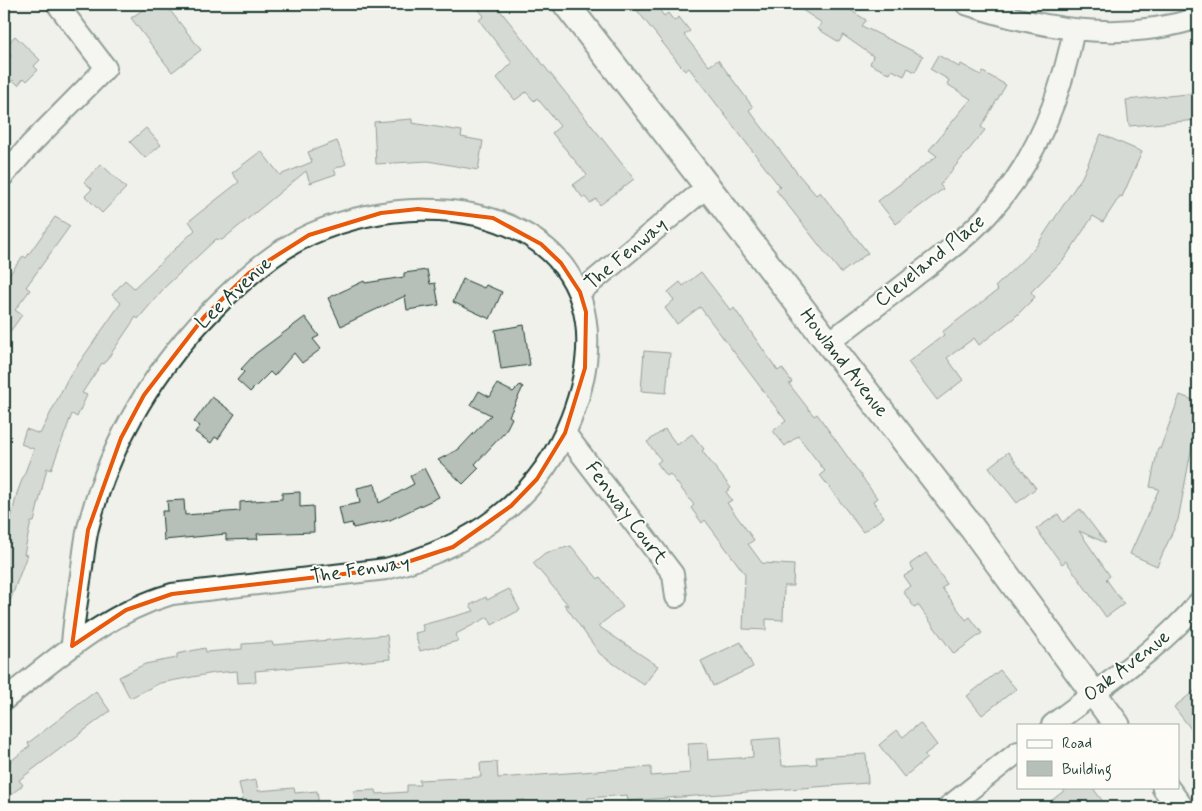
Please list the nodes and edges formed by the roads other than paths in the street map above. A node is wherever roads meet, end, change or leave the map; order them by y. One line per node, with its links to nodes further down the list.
1 (56, 4): 6 (street)
2 (566, 4): 7 (street, Howland Avenue)
3 (966, 4): 5 (street)
4 (1198, 18): 5 (street)
5 (1074, 30): 9 (street, Cleveland Place)
6 (4, 176)
7 (707, 187): 8 (street, The Fenway); 9 (street, Howland Avenue)
8 (580, 292): 10 (street, The Fenway); 13 (street, Lee Avenue)
9 (828, 343): 14 (street, Howland Avenue)
10 (565, 433): 11 (street, Fenway Court); 13 (street, The Fenway)
11 (676, 597)
12 (1198, 603): 14 (street, Oak Avenue)
13 (72, 646): 15 (street, The Fenway)
14 (1093, 693): 16 (street, Oak Avenue); 17 (street, Howland Avenue)
15 (4, 700)
16 (1053, 724)
17 (1116, 724)
18 (1017, 753): 20 (street)
19 (1166, 788): 21 (street)
20 (948, 807)
21 (1180, 807)

